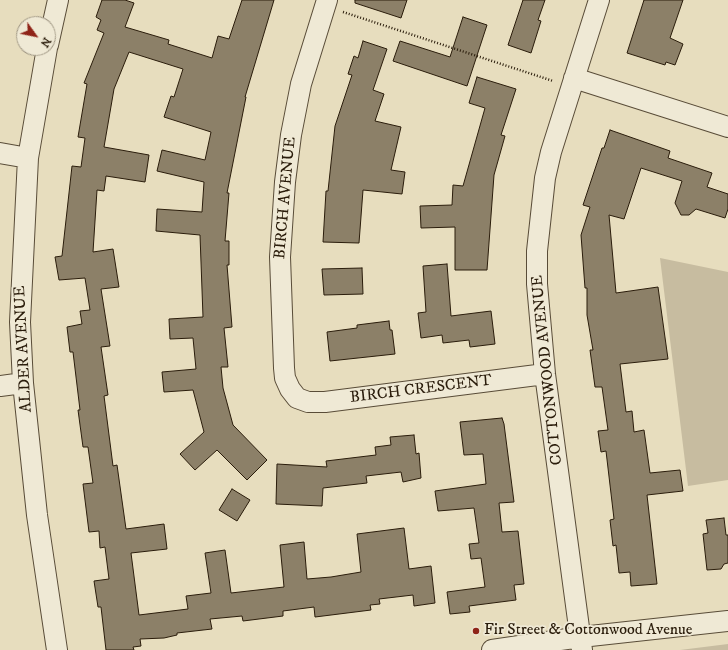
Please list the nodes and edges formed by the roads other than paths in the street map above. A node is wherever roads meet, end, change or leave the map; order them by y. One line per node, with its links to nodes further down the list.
1 (58, 0): 4 (street)
2 (599, 0): 6 (street, COTTONWOOD AVENUE)
3 (326, 3): 13 (street, BIRCH AVENUE)
4 (54, 16)
5 (46, 56): 9 (street, ALDER AVENUE)
6 (572, 82): 7 (street); 10 (street, COTTONWOOD AVENUE)
7 (728, 127)
8 (0, 153): 9 (street)
9 (28, 158): 11 (street, ALDER AVENUE)
10 (545, 374): 13 (street, BIRCH CRESCENT); 15 (street, COTTONWOOD AVENUE)
11 (23, 383): 12 (street); 16 (street, ALDER AVENUE)
12 (0, 386)
13 (297, 398)
14 (728, 622): 15 (street)
15 (582, 644): 17 (street)
16 (57, 650)
17 (492, 650)

